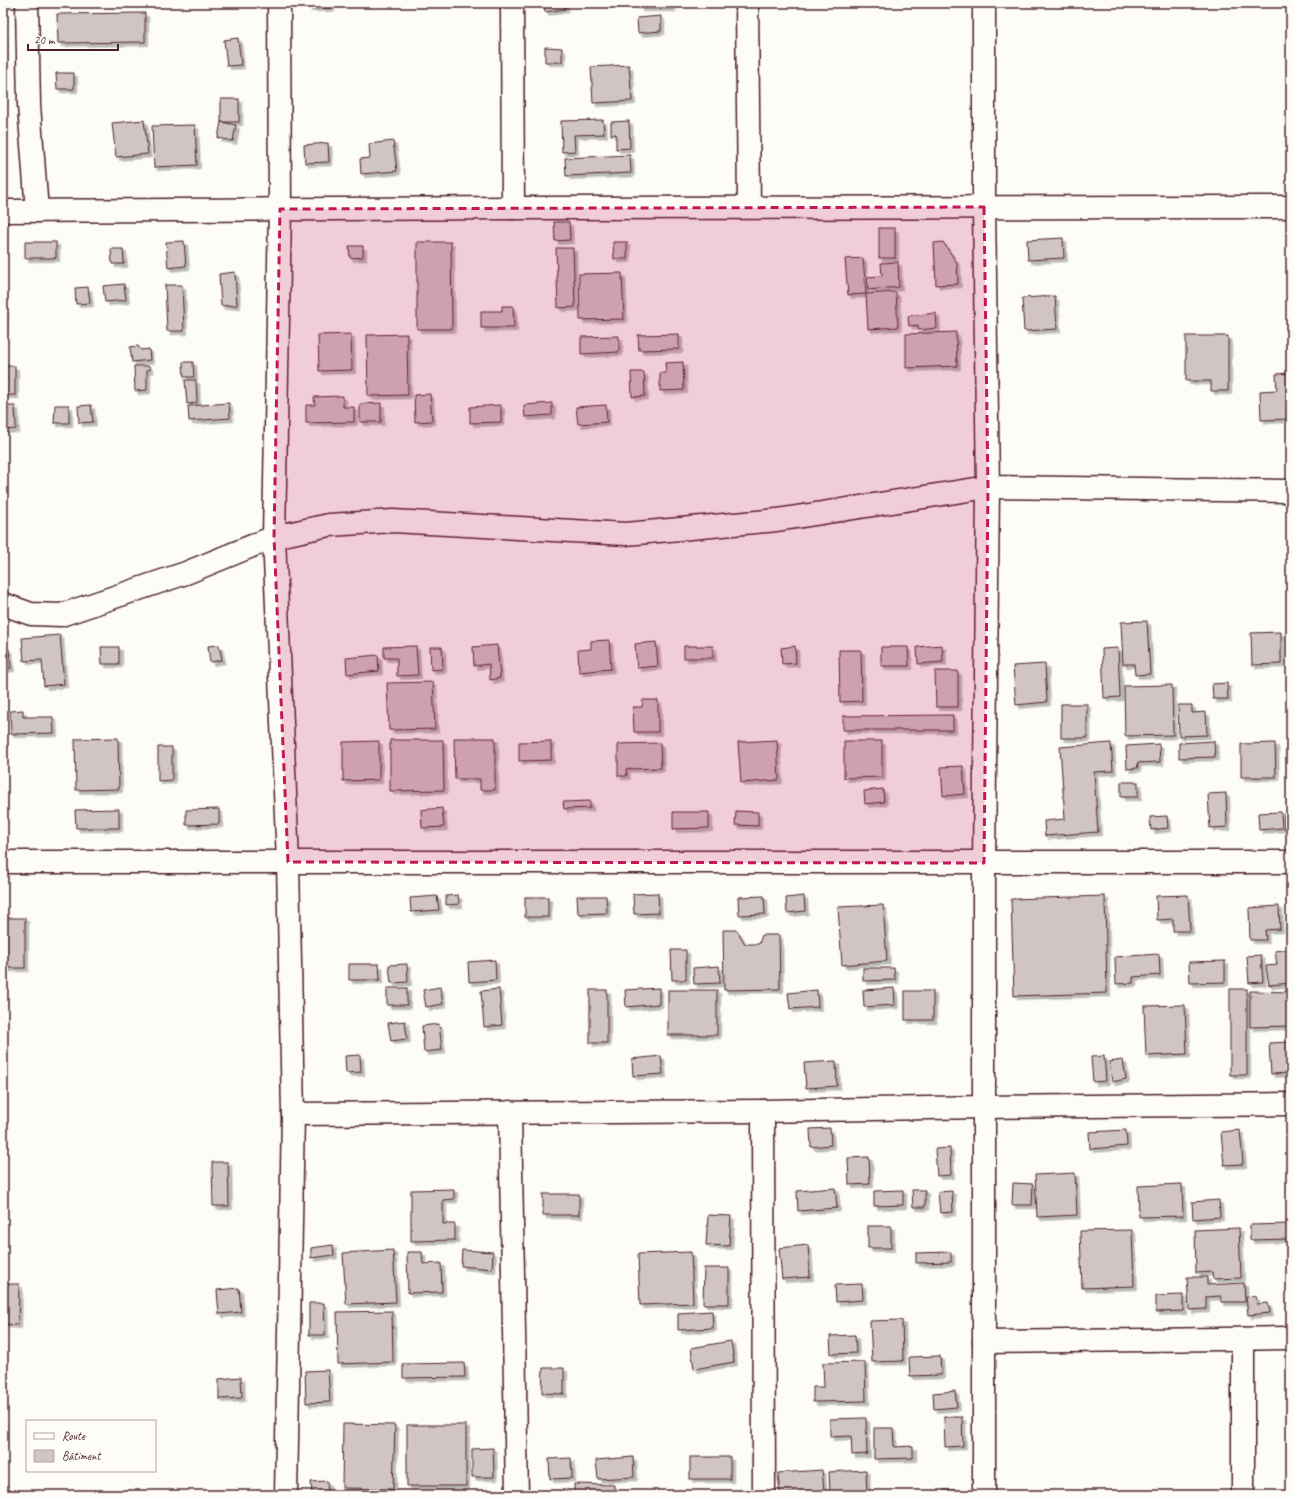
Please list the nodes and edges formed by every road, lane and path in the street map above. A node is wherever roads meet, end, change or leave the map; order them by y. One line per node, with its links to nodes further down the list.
1 (27, 3): 12 (street)
2 (279, 3): 10 (street)
3 (512, 3): 9 (street)
4 (747, 3): 6 (street)
5 (984, 3): 7 (street)
6 (749, 207): 7 (street); 9 (street)
7 (984, 207): 8 (street); 13 (street)
8 (1291, 207)
9 (513, 208): 10 (street)
10 (280, 209): 12 (street); 15 (street)
11 (3, 211): 12 (street)
12 (37, 211)
13 (988, 487): 14 (street); 15 (street); 20 (street)
14 (1291, 491)
15 (274, 537): 16 (street); 18 (street)
16 (3, 604)
17 (3, 862): 18 (street)
18 (288, 862): 20 (street); 25 (street)
19 (1291, 862): 20 (street)
20 (984, 863): 22 (street)
21 (1291, 1104): 22 (street)
22 (984, 1107): 23 (street); 28 (street)
23 (763, 1111): 24 (street); 31 (street)
24 (510, 1112): 25 (street); 30 (street)
25 (293, 1114): 29 (street)
26 (1291, 1338): 27 (street)
27 (1244, 1339): 28 (street); 33 (street)
28 (984, 1342): 32 (street)
29 (286, 1495)
30 (517, 1495)
31 (764, 1495)
32 (984, 1495)
33 (1243, 1495)

